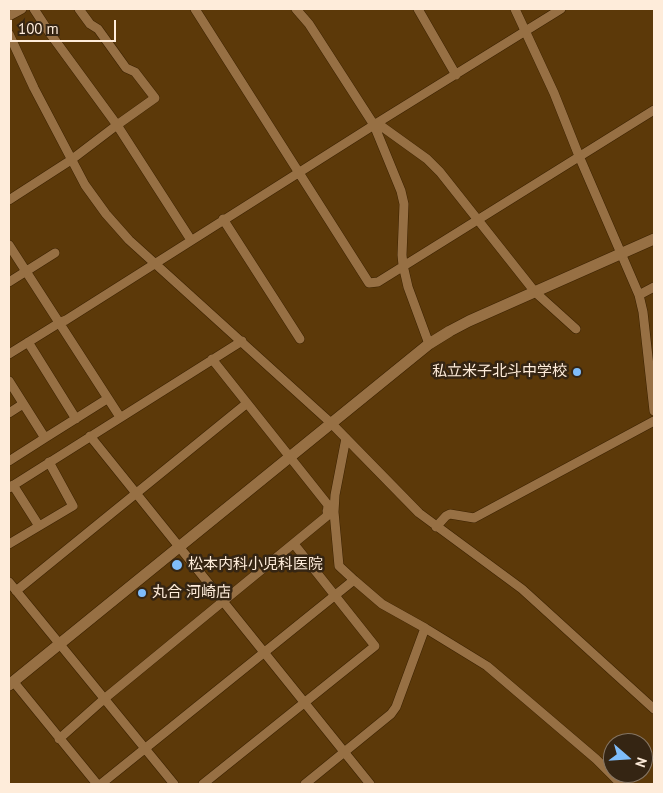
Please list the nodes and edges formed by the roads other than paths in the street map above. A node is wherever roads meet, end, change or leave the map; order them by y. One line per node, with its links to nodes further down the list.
1 (22, 9): 9 (street)
2 (34, 9): 15 (street)
3 (79, 9): 15 (street)
4 (195, 9): 18 (street)
5 (296, 9): 14 (street)
6 (418, 9): 12 (street)
7 (515, 9): 10 (street)
8 (561, 9): 10 (street)
9 (9, 16)
10 (525, 31): 12 (street); 16 (street)
11 (9, 34): 17 (street)
12 (456, 75): 14 (street)
13 (654, 111): 16 (street)
14 (375, 124): 18 (street); 21 (street); 28 (street)
15 (117, 125): 17 (street); 23 (street)
16 (579, 156): 21 (street); 26 (street)
17 (71, 160): 19 (street); 27 (street)
18 (298, 172): 20 (street); 28 (street)
19 (9, 200)
20 (223, 219): 23 (street); 36 (street)
21 (476, 220): 28 (street); 32 (street)
22 (654, 239): 26 (street)
23 (191, 240): 27 (street)
24 (9, 245): 29 (street)
25 (55, 253): 29 (street)
26 (622, 253): 32 (street); 33 (street)
27 (155, 263): 34 (street); 37 (street)
28 (403, 265): 39 (street)
29 (25, 271): 30 (street); 34 (street)
30 (9, 282)
31 (654, 287): 33 (street)
32 (535, 292): 35 (street); 39 (street)
33 (639, 295): 46 (street)
34 (59, 323): 38 (street); 43 (street)
35 (576, 329)
36 (300, 339)
37 (242, 341): 41 (street); 51 (street)
38 (28, 342): 40 (street); 49 (street)
39 (429, 344): 51 (street)
40 (9, 354)
41 (212, 359): 45 (street); 48 (street)
42 (9, 381): 44 (street)
43 (107, 399): 48 (street); 49 (street)
44 (23, 404): 47 (street); 53 (street)
45 (246, 404): 55 (street); 59 (street)
46 (654, 411)
47 (9, 413)
48 (120, 417): 52 (street)
49 (76, 418): 53 (street)
50 (654, 421): 62 (street)
51 (331, 423): 54 (street); 55 (street)
52 (90, 436): 57 (street); 59 (street)
53 (45, 438): 56 (street)
54 (346, 438): 60 (street); 62 (street)
55 (290, 457): 60 (street); 65 (street)
56 (9, 461)
57 (49, 462): 58 (street); 61 (street)
58 (11, 486): 61 (street)
59 (136, 493): 65 (street); 68 (street)
60 (331, 512): 64 (street); 66 (street)
61 (39, 526): 63 (street)
62 (436, 527): 77 (street)
63 (9, 544)
64 (294, 544): 69 (street); 70 (street)
65 (178, 547): 70 (street); 72 (street)
66 (354, 580): 69 (street); 71 (street)
67 (9, 582): 68 (street)
68 (16, 591): 72 (street)
69 (335, 596): 73 (street); 76 (street)
70 (222, 601): 73 (street); 75 (street)
71 (425, 628): 80 (street); 87 (street)
72 (58, 643): 74 (street); 75 (street)
73 (264, 652): 76 (street); 79 (street)
74 (11, 683): 78 (street)
75 (104, 699): 78 (street); 79 (street)
76 (304, 702): 80 (street); 84 (street)
77 (654, 709)
78 (60, 739): 81 (street)
79 (144, 750): 82 (street); 83 (street)
80 (344, 752): 85 (street); 86 (street)
81 (97, 784)
82 (101, 784)
83 (174, 784)
84 (203, 784)
85 (305, 784)
86 (370, 784)
87 (621, 784)

